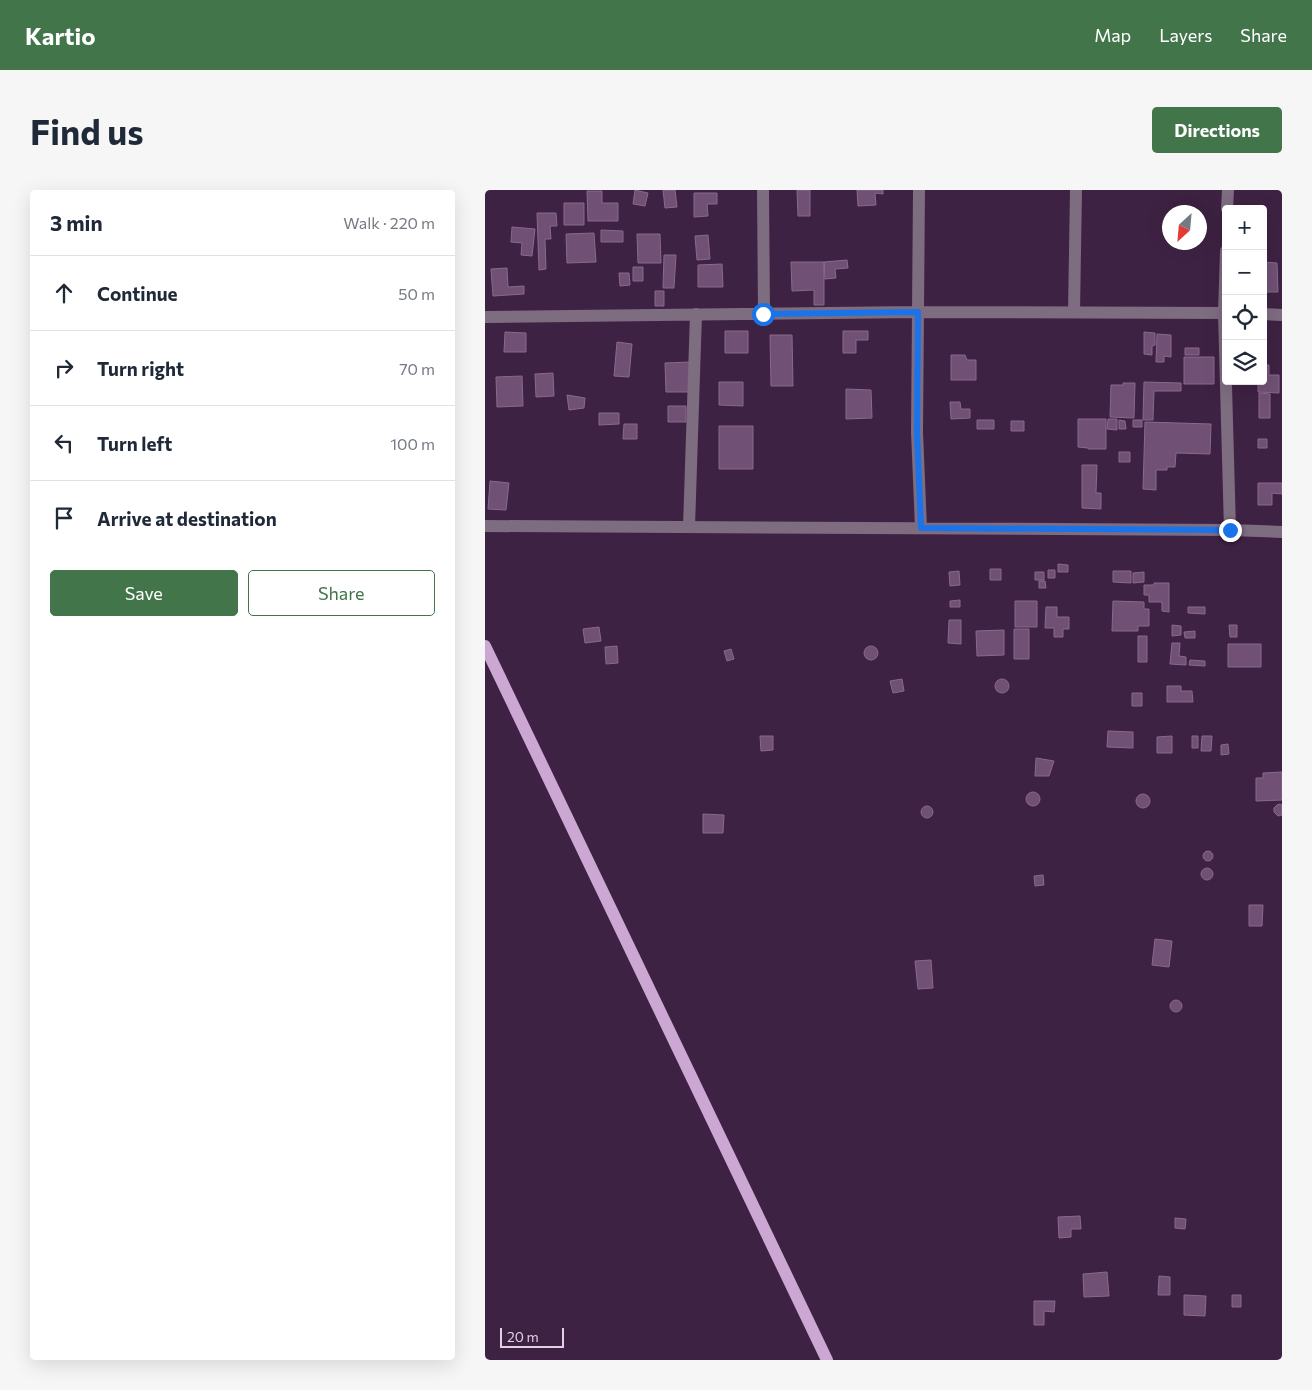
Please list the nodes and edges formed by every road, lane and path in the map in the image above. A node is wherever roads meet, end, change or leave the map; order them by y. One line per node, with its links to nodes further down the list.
1 (763, 190): 10 (street)
2 (919, 190): 6 (street)
3 (1077, 190): 7 (street)
4 (1228, 190): 5 (street)
5 (1227, 205)
6 (918, 312): 7 (street); 10 (street); 17 (street)
7 (1074, 312): 8 (street)
8 (1222, 313)
9 (696, 314): 10 (street); 13 (street); 16 (street)
10 (763, 314)
11 (1267, 314): 12 (street)
12 (1282, 315)
13 (485, 317)
14 (1226, 340): 18 (street)
15 (485, 526): 16 (street)
16 (689, 527): 17 (street)
17 (921, 528): 18 (street)
18 (1230, 530): 19 (street)
19 (1282, 532)
20 (485, 646): 21 (main road)
21 (827, 1360)

